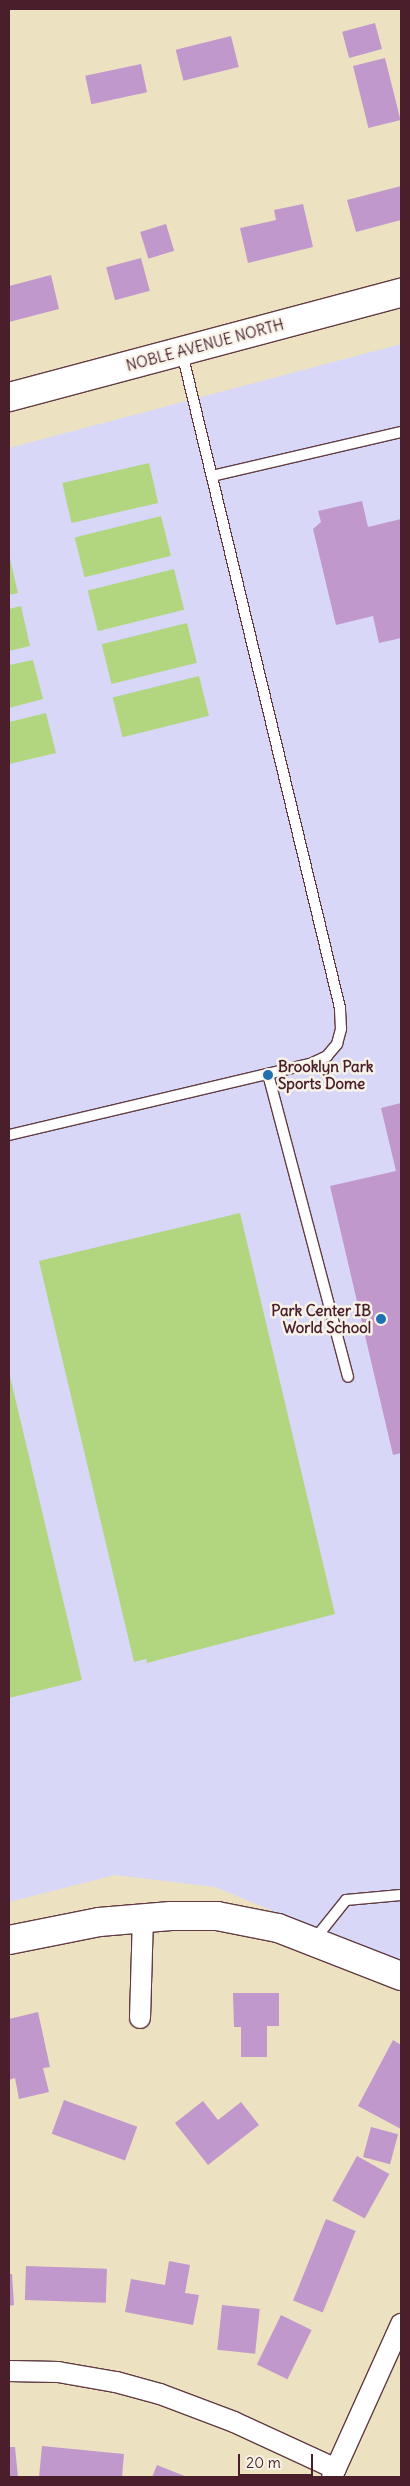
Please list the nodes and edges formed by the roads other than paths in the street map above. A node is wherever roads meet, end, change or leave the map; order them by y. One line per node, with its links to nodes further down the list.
1 (401, 293): 2 (street, NOBLE AVENUE NORTH)
2 (182, 352): 3 (street, NOBLE AVENUE NORTH); 5 (lane)
3 (9, 397)
4 (401, 432): 5 (lane)
5 (212, 476): 6 (lane)
6 (268, 1074): 7 (lane); 8 (lane)
7 (9, 1135)
8 (348, 1377)
9 (401, 1895): 12 (lane)
10 (143, 1917): 11 (street); 12 (street); 14 (street)
11 (9, 1940)
12 (313, 1940): 13 (street)
13 (400, 1971)
14 (140, 2018)
15 (399, 2335): 17 (street)
16 (9, 2370): 17 (street)
17 (334, 2473)

